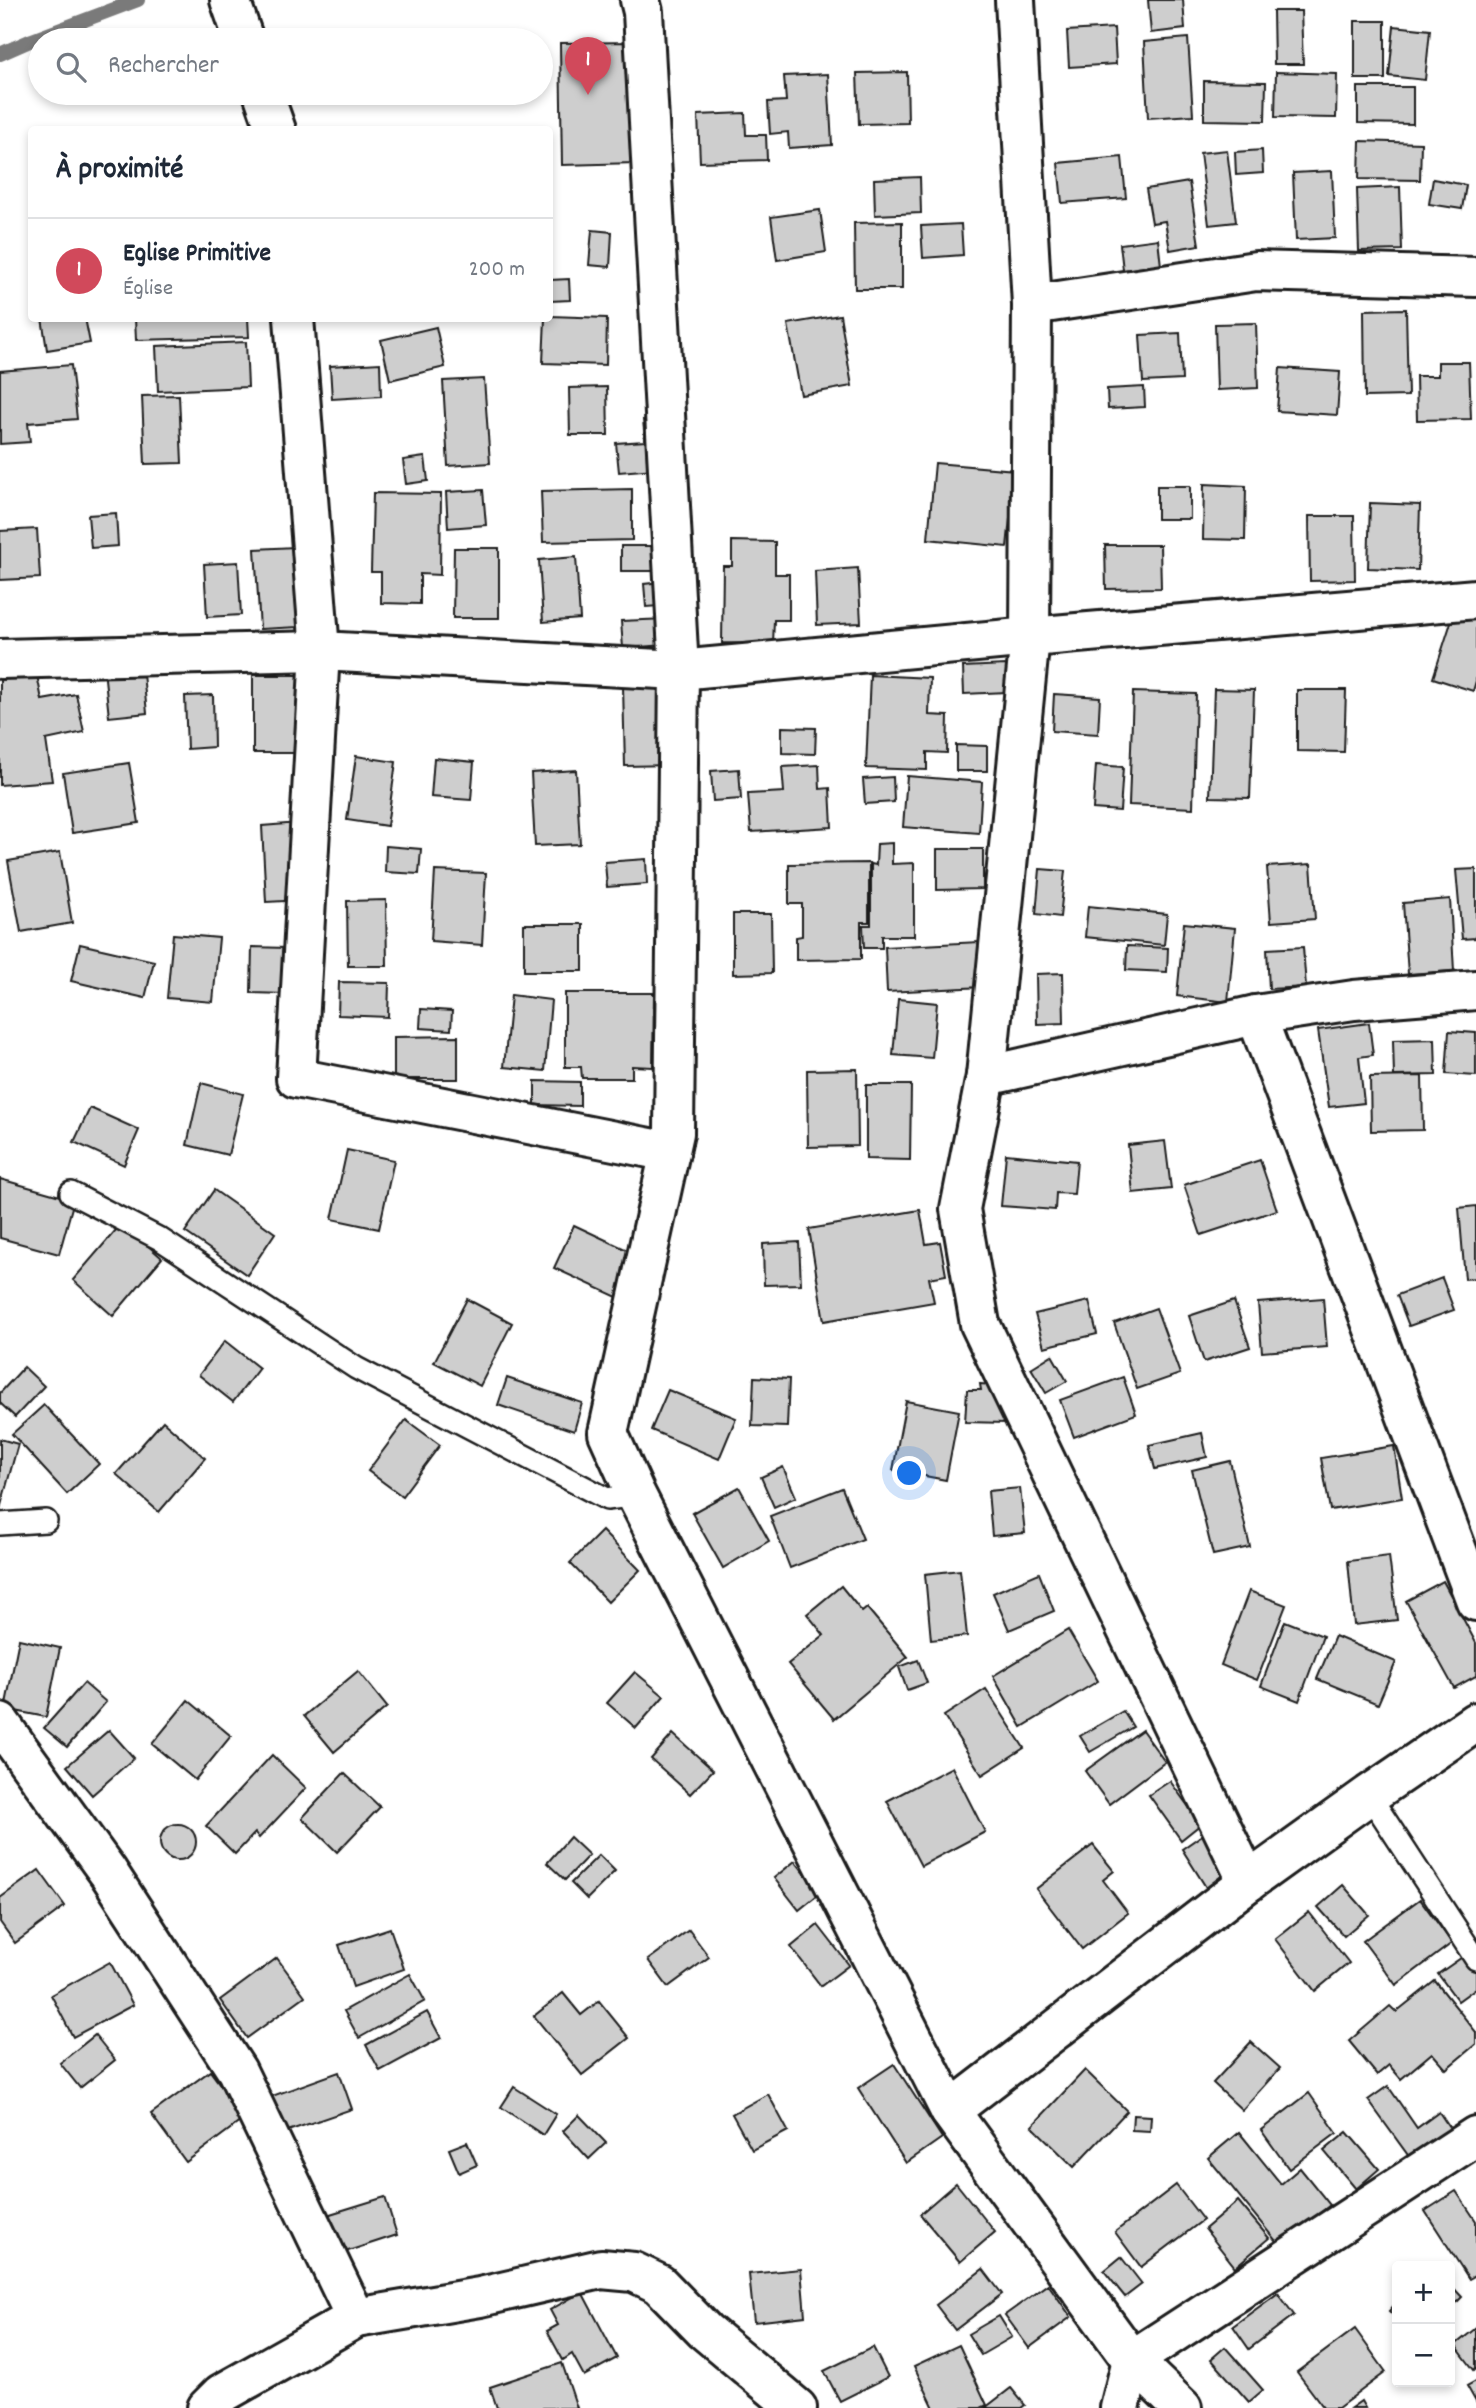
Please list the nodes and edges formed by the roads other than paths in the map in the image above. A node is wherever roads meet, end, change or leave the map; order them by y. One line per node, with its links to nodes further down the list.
1 (1015, 0): 6 (street)
2 (641, 6): 12 (street)
3 (267, 105): 4 (street)
4 (275, 126)
5 (1476, 277): 6 (street)
6 (1032, 305): 9 (street)
7 (294, 322): 10 (street)
8 (1476, 599): 9 (street)
9 (1030, 637): 12 (street); 15 (street)
10 (320, 651): 11 (street); 12 (street); 16 (street)
11 (0, 659)
12 (679, 670): 16 (street)
13 (1476, 990): 14 (street)
14 (1256, 1015): 15 (street); 21 (street)
15 (986, 1076): 25 (street)
16 (670, 1153): 18 (street)
17 (71, 1193): 18 (lane)
18 (636, 1495): 27 (street)
19 (46, 1521): 20 (lane)
20 (0, 1524)
21 (1476, 1601)
22 (1476, 1722): 24 (street)
23 (0, 1723): 29 (street)
24 (1368, 1795): 25 (street); 26 (lane)
25 (1248, 1882): 27 (street)
26 (1476, 1959)
27 (950, 2112): 30 (street)
28 (1476, 2136): 30 (street)
29 (356, 2318): 31 (street); 32 (street)
30 (1132, 2360): 33 (street); 34 (street)
31 (207, 2408)
32 (797, 2408)
33 (1120, 2408)
34 (1182, 2408)

